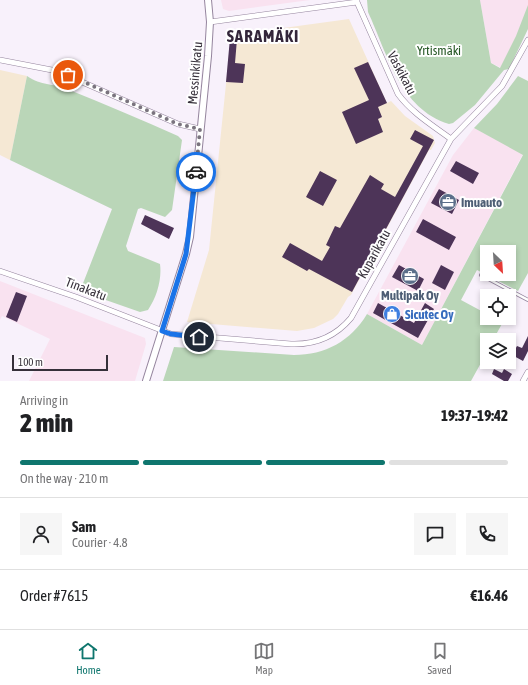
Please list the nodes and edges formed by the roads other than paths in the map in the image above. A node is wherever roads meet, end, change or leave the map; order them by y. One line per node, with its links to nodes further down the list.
1 (208, 0): 3 (street, Messinkikatu)
2 (357, 1): 3 (street); 7 (street, Vaskikatu)
3 (210, 22): 6 (street, Messinkikatu)
4 (528, 40): 7 (street, Kuparikatu)
5 (0, 60): 6 (street)
6 (200, 129): 11 (street, Messinkikatu)
7 (452, 139): 11 (street, Kuparikatu)
8 (0, 270): 11 (street, Tinakatu)
9 (492, 281): 10 (lane)
10 (528, 300)
11 (162, 331): 13 (street, Messinkikatu)
12 (528, 372): 14 (street)
13 (146, 381)
14 (523, 381)

